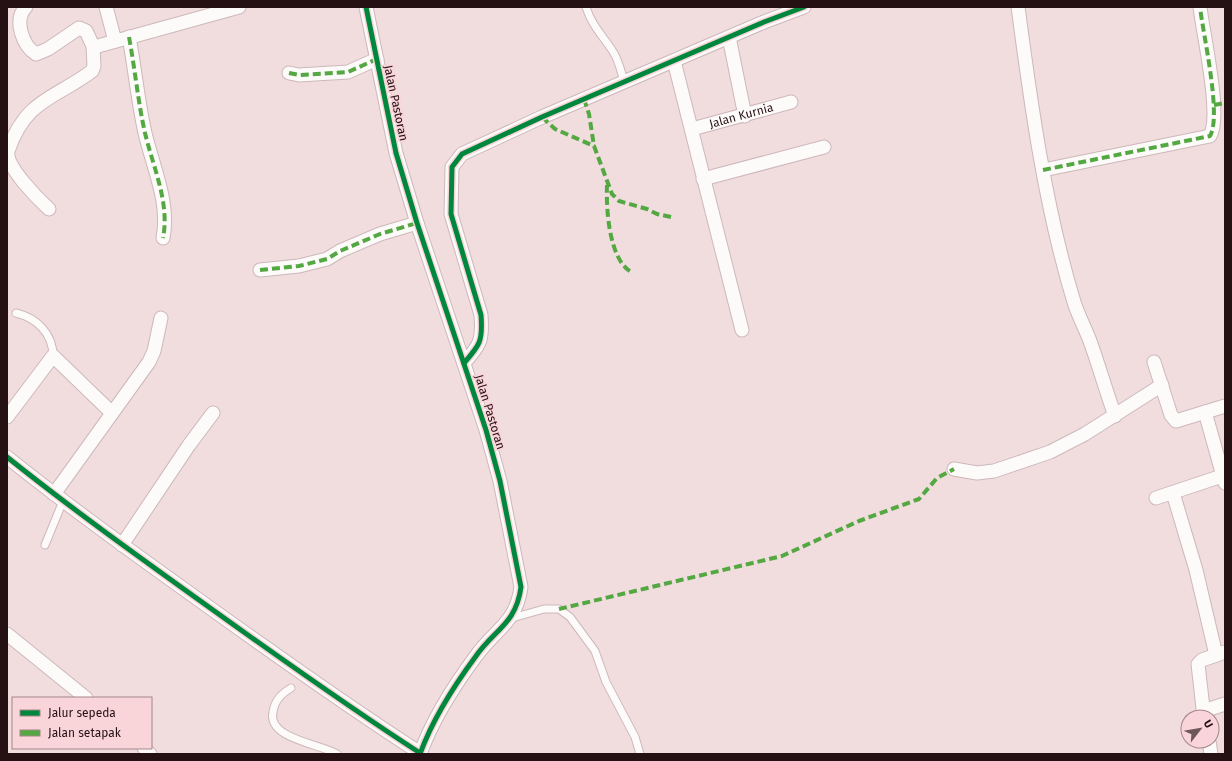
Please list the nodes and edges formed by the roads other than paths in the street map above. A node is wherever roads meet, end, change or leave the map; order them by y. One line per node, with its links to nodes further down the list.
1 (26, 7): 12 (street)
2 (106, 7): 11 (street)
3 (239, 7): 9 (street)
4 (366, 7): 13 (street, Jalan Pastoran)
5 (586, 7): 16 (lane)
6 (804, 7): 10 (street)
7 (1018, 7): 22 (street)
8 (1200, 7): 18 (street)
9 (129, 37): 11 (street); 26 (street)
10 (729, 37): 14 (street); 19 (street)
11 (115, 41): 12 (street)
12 (93, 46): 24 (street)
13 (377, 59): 15 (street); 25 (street, Jalan Pastoran)
14 (674, 61): 16 (street); 20 (street)
15 (289, 73)
16 (624, 82): 33 (street)
17 (791, 102): 19 (street, Jalan Kurnia)
18 (1219, 104): 22 (street)
19 (744, 116): 20 (street, Jalan Kurnia)
20 (692, 129): 23 (street)
21 (824, 147): 23 (street)
22 (1043, 170): 39 (street)
23 (704, 179): 30 (street)
24 (49, 209)
25 (416, 223): 27 (street); 33 (street, Jalan Pastoran)
26 (163, 238)
27 (260, 270)
28 (16, 313): 31 (lane)
29 (161, 318): 37 (street)
30 (742, 330)
31 (53, 356): 37 (street); 40 (street)
32 (1154, 362): 34 (street)
33 (464, 363): 49 (street, Jalan Pastoran)
34 (1162, 385): 36 (street); 39 (street)
35 (1225, 406): 36 (street)
36 (1205, 412): 43 (street)
37 (112, 413): 45 (street)
38 (214, 413): 48 (street)
39 (1115, 416): 42 (street)
40 (7, 417)
41 (7, 458): 45 (street)
42 (954, 469)
43 (1224, 478): 44 (street)
44 (1173, 493): 46 (street); 51 (street)
45 (58, 497): 47 (lane); 48 (street)
46 (1156, 498)
47 (45, 545)
48 (122, 545): 57 (street)
49 (512, 618): 57 (street, Jalan Pastoran); 59 (lane)
50 (7, 634): 53 (street)
51 (1221, 654): 55 (street)
52 (291, 688): 58 (lane)
53 (85, 697)
54 (1225, 704): 56 (street)
55 (1203, 709)
56 (1214, 709)
57 (420, 753)
58 (337, 754)
59 (640, 754)

